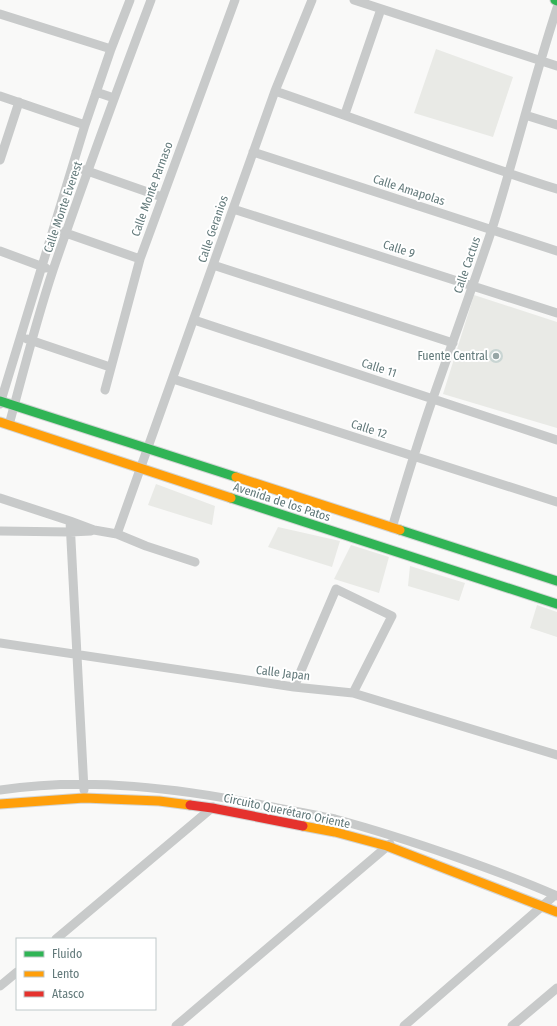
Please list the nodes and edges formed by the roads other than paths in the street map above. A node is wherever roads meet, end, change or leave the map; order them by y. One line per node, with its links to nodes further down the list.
1 (130, 0): 9 (street, Calle Monte Everest)
2 (151, 0): 15 (street, Calle Monte Everest)
3 (235, 0): 27 (street, Calle Monte Parnaso)
4 (312, 0): 12 (street, Calle Geranios)
5 (354, 0): 7 (street)
6 (557, 8): 10 (street, Calle Cactus)
7 (381, 9): 10 (street); 17 (street)
8 (0, 14): 9 (street)
9 (110, 49): 13 (street, Calle Monte Everest)
10 (539, 61): 11 (street); 18 (street, Calle Cactus)
11 (557, 66)
12 (275, 91): 17 (street); 21 (street, Calle Geranios)
13 (96, 92): 15 (street); 19 (street, Calle Monte Everest)
14 (0, 96): 16 (street)
15 (114, 98): 24 (street, Calle Monte Everest)
16 (19, 102): 19 (street); 22 (street)
17 (345, 114): 25 (street)
18 (525, 115): 20 (street); 25 (street, Calle Cactus)
19 (84, 125): 23 (street, Calle Monte Everest)
20 (557, 125)
21 (253, 152): 28 (street, Calle Geranios); 30 (street, Calle Amapolas)
22 (0, 160)
23 (73, 166): 24 (street); 29 (street, Calle Monte Everest)
24 (88, 171): 27 (street); 31 (street, Calle Monte Everest)
25 (509, 174): 26 (street); 30 (street, Calle Cactus)
26 (557, 189)
27 (162, 197): 34 (street, Calle Monte Parnaso)
28 (233, 210): 35 (street, Calle Geranios); 38 (street, Calle 9)
29 (53, 229): 31 (street); 36 (street, Calle Monte Everest)
30 (492, 229): 33 (street, Calle Amapolas); 38 (street, Calle Cactus)
31 (66, 233): 34 (street); 37 (street, Calle Monte Everest)
32 (0, 251): 36 (street)
33 (557, 251)
34 (140, 259): 44 (street, Calle Monte Parnaso)
35 (213, 265): 40 (street, Calle Geranios); 43 (street)
36 (41, 266): 37 (street); 41 (street, Calle Monte Everest)
37 (53, 271): 42 (street, Calle Monte Everest)
38 (473, 286): 39 (street, Calle 9); 43 (street, Calle Cactus)
39 (557, 313)
40 (194, 320): 45 (street, Calle Geranios); 47 (street, Calle 11)
41 (20, 337): 42 (street); 48 (street, Calle Monte Everest)
42 (32, 340): 44 (street); 49 (street, Calle Monte Everest)
43 (453, 343): 47 (street, Calle Cactus)
44 (110, 367): 46 (street, Calle Monte Parnaso)
45 (173, 379): 52 (street, Calle Geranios); 53 (street, Calle 12)
46 (105, 390)
47 (433, 398): 51 (street, Calle 11); 53 (street, Calle Cactus)
48 (0, 402): 49 (street, Avenida de los Patos)
49 (14, 405): 50 (street, Calle Monte Everest); 52 (street, Avenida de los Patos)
50 (4, 423): 54 (street, Avenida de los Patos)
51 (557, 440)
52 (148, 449): 54 (street, Calle Geranios); 58 (street, Avenida de los Patos)
53 (414, 456): 56 (street, Calle 12); 58 (street, Calle Cactus)
54 (141, 468): 62 (street, Calle Geranios); 65 (street, Avenida de los Patos)
55 (0, 498): 57 (street)
56 (557, 502)
57 (70, 521): 59 (street); 61 (street)
58 (392, 528): 64 (street, Avenida de los Patos)
59 (94, 530): 61 (street); 62 (street)
60 (0, 531): 61 (street)
61 (70, 532): 67 (street)
62 (117, 534): 63 (street)
63 (195, 562)
64 (557, 581)
65 (557, 604)
66 (0, 643): 67 (street, Calle Japan)
67 (76, 655): 68 (street, Calle Japan); 71 (street)
68 (294, 687): 69 (street, Calle Japan); 69 (street)
69 (353, 693): 70 (street, Calle Japan)
70 (557, 755)
71 (83, 784): 72 (street, Circuito Querétaro Oriente); 73 (street, Circuito Querétaro Oriente); 74 (street)
72 (0, 790)
73 (223, 797): 76 (street); 77 (street, Circuito Querétaro Oriente)
74 (84, 798): 75 (street, Circuito Querétaro Oriente); 76 (street, Circuito Querétaro Oriente)
75 (0, 804)
76 (212, 808): 78 (street, Circuito Querétaro Oriente); 82 (street)
77 (398, 837): 78 (street); 79 (street, Circuito Querétaro Oriente)
78 (387, 846): 80 (street, Circuito Querétaro Oriente); 86 (street)
79 (556, 896): 80 (street)
80 (543, 906): 81 (street, Circuito Querétaro Oriente); 87 (street)
81 (557, 912)
82 (57, 938)
83 (16, 973): 84 (street)
84 (0, 986)
85 (557, 988): 88 (street)
86 (176, 1026)
87 (404, 1026)
88 (512, 1026)

